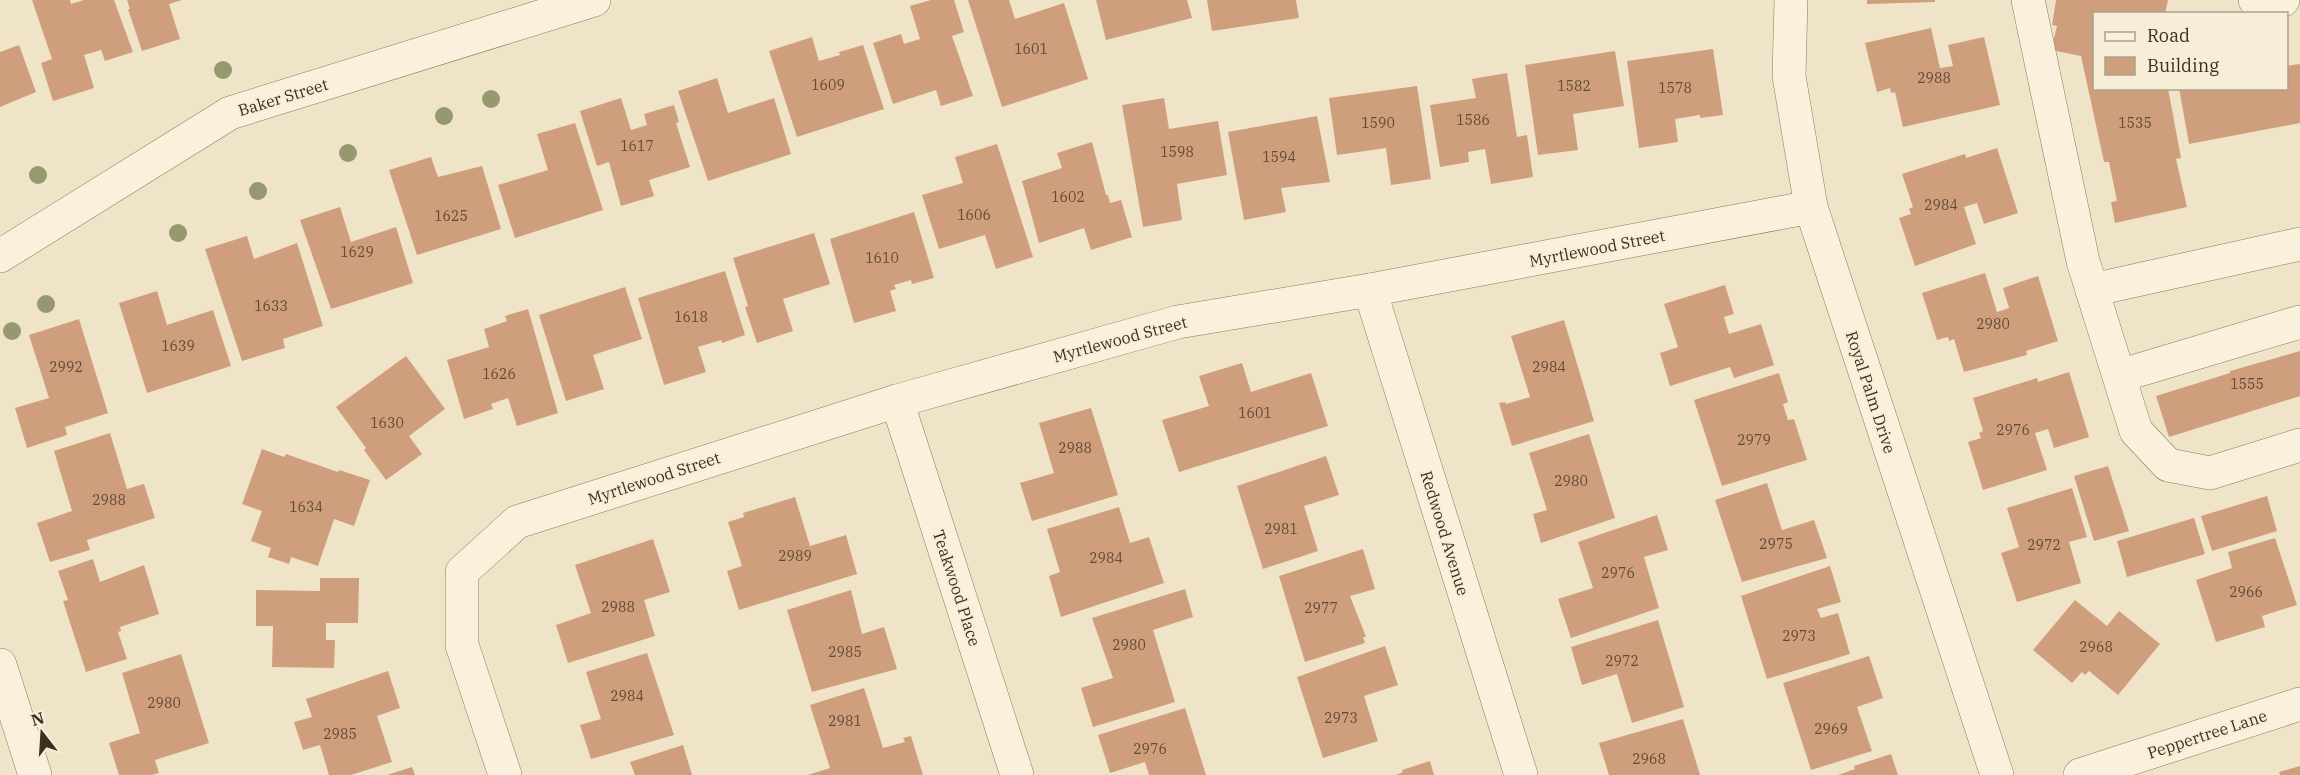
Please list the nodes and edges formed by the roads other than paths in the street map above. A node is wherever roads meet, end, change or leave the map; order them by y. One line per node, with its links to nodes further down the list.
1 (594, 0): 10 (street, Baker Street)
2 (1791, 0): 8 (street, Royal Palm Drive)
3 (2028, 0): 12 (street)
4 (2255, 0): 5 (street)
5 (2283, 0)
6 (2297, 0): 7 (street)
7 (2300, 10)
8 (1811, 207): 11 (street, Myrtlewood Street); 23 (street, Royal Palm Drive)
9 (2300, 244): 12 (street)
10 (0, 256)
11 (1370, 290): 15 (street, Myrtlewood Street); 22 (street, Redwood Avenue)
12 (2092, 290): 14 (street)
13 (2300, 322): 14 (street)
14 (2119, 376): 16 (street)
15 (897, 401): 20 (street, Myrtlewood Street); 21 (street, Teakwood Place)
16 (2300, 445)
17 (0, 665): 19 (street)
18 (2300, 704): 24 (street, Peppertree Lane)
19 (35, 775)
20 (505, 775)
21 (1017, 775)
22 (1521, 775)
23 (1997, 775)
24 (2080, 775)

